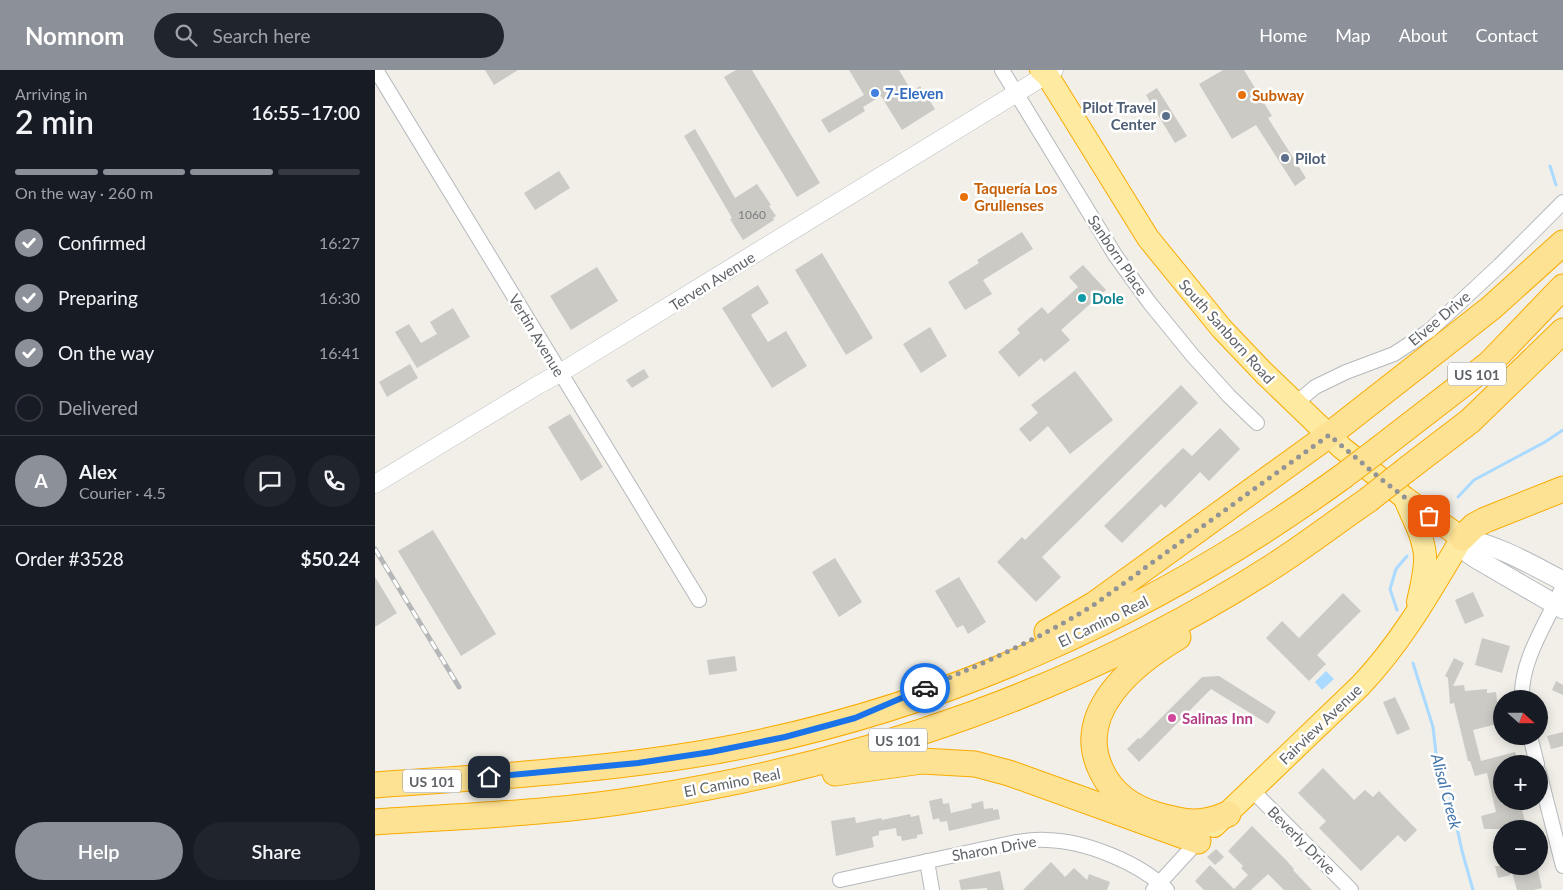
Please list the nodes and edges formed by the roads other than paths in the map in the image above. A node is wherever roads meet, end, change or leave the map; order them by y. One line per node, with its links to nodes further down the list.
1 (376, 70): 10 (street, Vertin Avenue)
2 (1002, 70): 4 (street, Sanborn Place)
3 (1047, 71): 4 (street, Terven Avenue); 11 (highway, South Sanborn Road)
4 (1017, 94): 10 (street, Terven Avenue); 13 (street, Sanborn Place)
5 (1563, 202): 11 (street, Elvee Drive)
6 (1563, 243): 14 (highway)
7 (1563, 287): 26 (highway, El Camino Real / US 101, bridge)
8 (1563, 331): 12 (highway, El Camino Real / US 101)
9 (1563, 354): 12 (highway)
10 (560, 373): 15 (street, Terven Avenue); 22 (street, Vertin Avenue)
11 (1295, 404): 14 (highway, South Sanborn Road)
12 (1469, 421): 19 (highway, El Camino Real / US 101, bridge)
13 (1257, 423)
14 (1329, 435): 17 (highway, South Sanborn Road); 26 (highway)
15 (375, 484)
16 (1563, 489): 18 (highway)
17 (1405, 498): 18 (highway, South Sanborn Road); 24 (highway)
18 (1462, 538): 20 (main road, South Sanborn Road); 23 (main road, South Sanborn Road); 24 (highway, Fairview Avenue)
19 (1271, 567): 30 (highway, El Camino Real / US 101); 33 (highway)
20 (1563, 581)
21 (1563, 586): 23 (street)
22 (699, 600)
23 (1559, 607): 25 (street)
24 (1414, 618): 31 (highway, Fairview Avenue)
25 (1522, 690)
26 (855, 718): 28 (highway, El Camino Real / US 101)
27 (375, 775): 28 (highway)
28 (489, 777): 29 (highway, El Camino Real / US 101)
29 (375, 785)
30 (718, 786): 34 (highway, El Camino Real / US 101); 35 (highway)
31 (1252, 790): 33 (highway, Fairview Avenue); 41 (street, Beverly Drive)
32 (1548, 807): 37 (street)
33 (1228, 814): 35 (highway, Fairview Avenue)
34 (375, 822)
35 (1198, 841): 39 (street, Fairview Avenue)
36 (927, 861): 38 (street, Sharon Drive); 39 (street, Sharon Drive); 40 (street)
37 (1563, 866)
38 (840, 880)
39 (1160, 888)
40 (933, 890)
41 (1351, 890)

